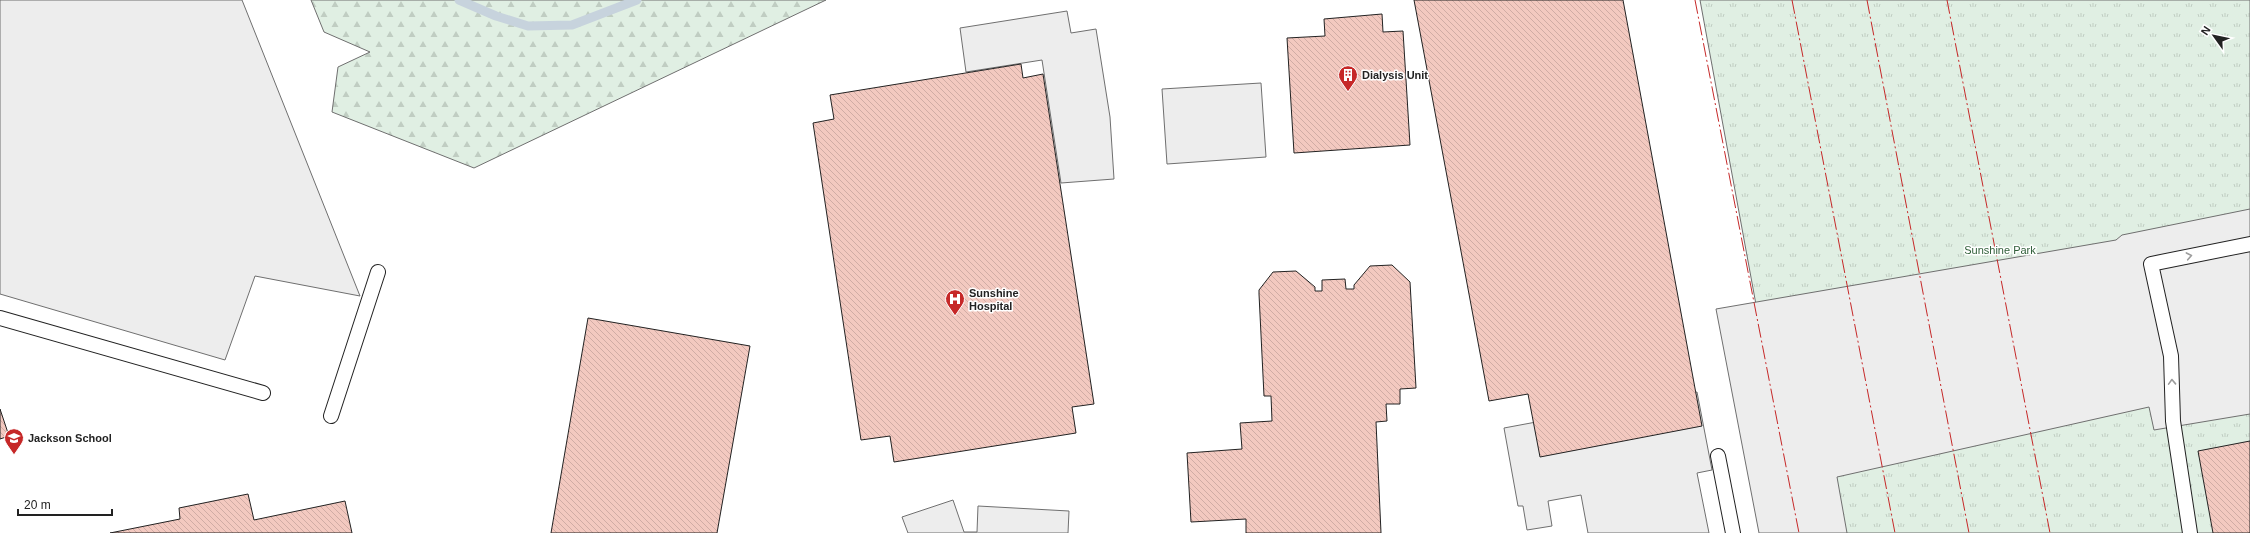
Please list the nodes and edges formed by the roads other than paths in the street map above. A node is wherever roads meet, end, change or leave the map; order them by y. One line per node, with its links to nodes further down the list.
1 (2250, 244): 8 (lane, one-way to 1)
2 (378, 272): 5 (lane)
3 (0, 318): 4 (lane)
4 (263, 393)
5 (331, 416)
6 (1718, 456): 7 (lane)
7 (1733, 533)
8 (2190, 533)

